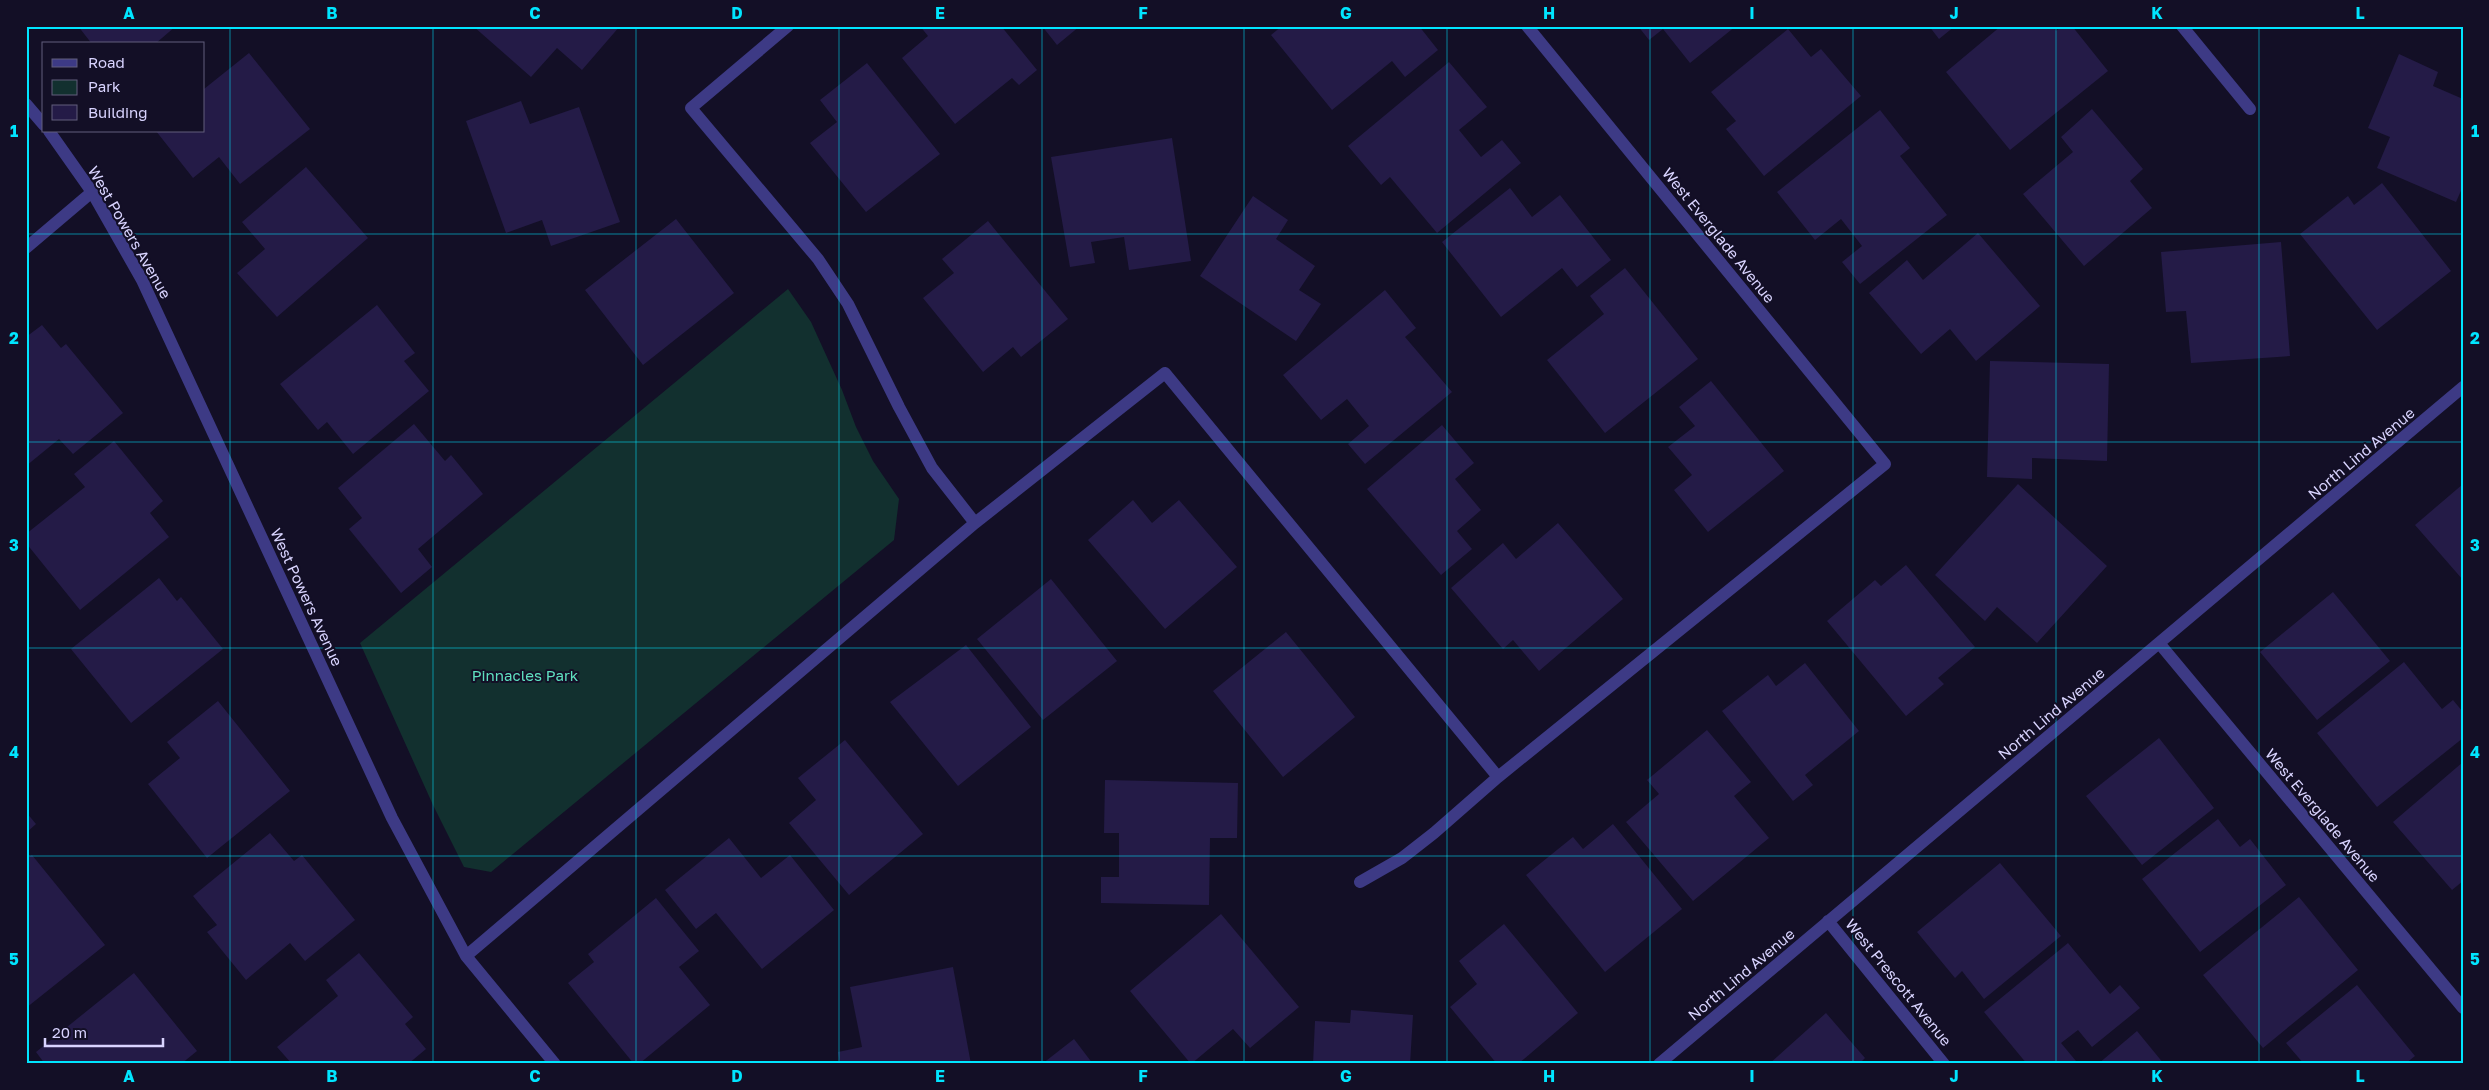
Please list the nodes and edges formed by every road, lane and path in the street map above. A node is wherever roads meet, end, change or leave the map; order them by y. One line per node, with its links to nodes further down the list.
1 (788, 26): 11 (street)
2 (1527, 26): 13 (street, West Everglade Avenue)
3 (2182, 26): 5 (street)
4 (26, 104): 6 (street)
5 (2250, 108)
6 (42, 123)
7 (50, 132): 8 (street, West Powers Avenue)
8 (92, 192): 9 (street); 16 (street, West Powers Avenue)
9 (26, 248)
10 (2463, 387): 12 (street, North Lind Avenue)
11 (975, 523): 13 (street); 16 (street)
12 (2159, 643): 15 (street, North Lind Avenue); 17 (street, West Everglade Avenue)
13 (1498, 777): 14 (street)
14 (1360, 882)
15 (1828, 921): 19 (street, North Lind Avenue); 20 (street, West Prescott Avenue)
16 (466, 956): 18 (street, West Powers Avenue)
17 (2463, 1008)
18 (555, 1064)
19 (1659, 1064)
20 (1944, 1064)

